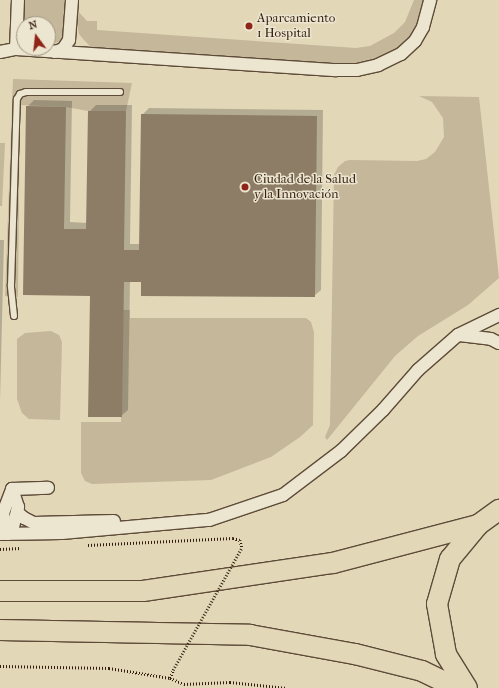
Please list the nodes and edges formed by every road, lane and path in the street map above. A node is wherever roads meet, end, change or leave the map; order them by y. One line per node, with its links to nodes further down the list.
1 (18, 0): 4 (street)
2 (72, 0): 5 (street)
3 (430, 0): 9 (street)
4 (17, 16)
5 (71, 30): 8 (street); 9 (street)
6 (16, 49): 7 (street)
7 (0, 52)
8 (56, 52): 9 (street)
9 (93, 54)
10 (120, 92): 12 (lane)
11 (499, 315): 13 (street)
12 (14, 316)
13 (458, 335): 14 (street); 20 (street)
14 (499, 342)
15 (48, 488): 16 (street)
16 (12, 489): 18 (street); 19 (street)
17 (499, 510): 21 (highway)
18 (17, 512): 20 (street); 22 (street)
19 (1, 514): 22 (street)
20 (166, 524): 22 (street)
21 (478, 524): 26 (highway); 32 (highway)
22 (4, 534)
23 (87, 545): 29 (path, bridge)
24 (24, 548): 25 (path)
25 (0, 549)
26 (0, 590)
27 (0, 630): 31 (highway)
28 (0, 666): 29 (path)
29 (170, 678): 30 (path)
30 (287, 688)
31 (457, 688)
32 (467, 688)

